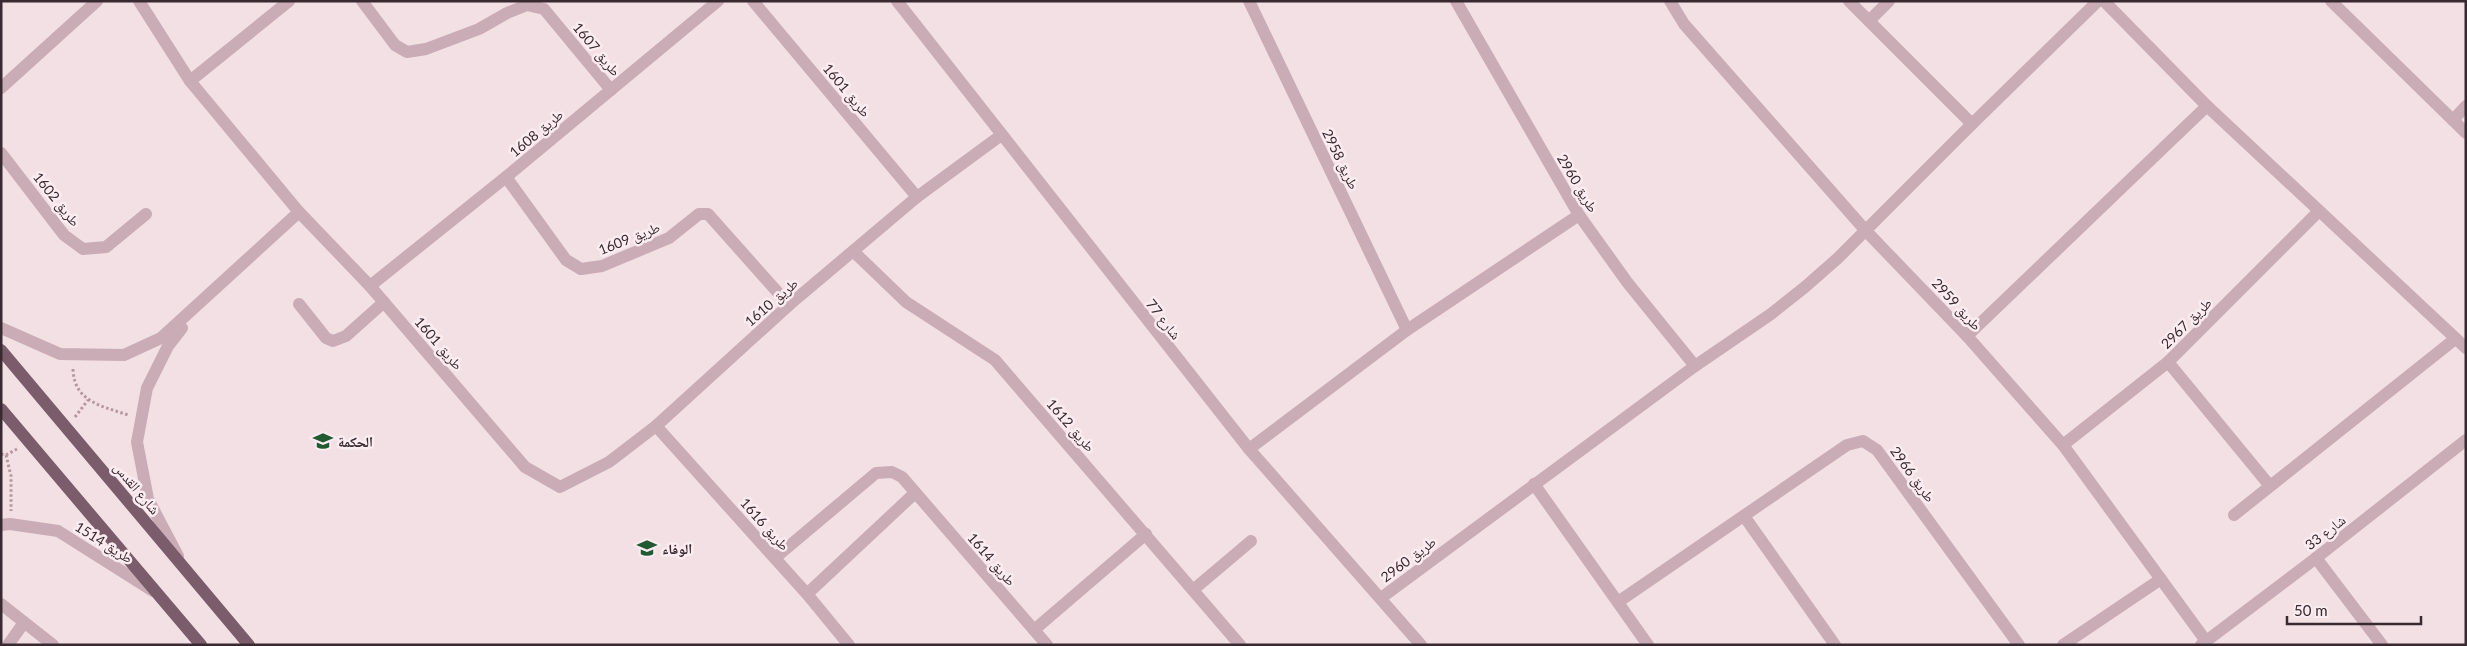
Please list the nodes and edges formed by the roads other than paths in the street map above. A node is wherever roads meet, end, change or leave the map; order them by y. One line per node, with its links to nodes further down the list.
1 (96, 1): 18 (street)
2 (139, 1): 17 (street, طريق 1601)
3 (288, 1): 17 (street)
4 (362, 1): 19 (street, طريق 1607)
5 (718, 1): 19 (street, طريق 1608)
6 (753, 1): 28 (street, طريق 1601)
7 (897, 1): 25 (street, شارع 77)
8 (1249, 1): 41 (street, طريق 2958)
9 (1456, 1): 32 (street, طريق 2960)
10 (1670, 1): 33 (street, طريق 2959)
11 (1849, 1): 16 (street)
12 (1888, 1): 16 (street)
13 (2098, 1): 23 (street)
14 (2104, 1): 20 (street)
15 (2336, 3): 22 (street)
16 (1869, 22): 23 (street)
17 (190, 81): 30 (street, طريق 1601)
18 (1, 88)
19 (611, 90): 27 (street, طريق 1608)
20 (2207, 106): 29 (street); 42 (street)
21 (2466, 106): 22 (street)
22 (2453, 120): 24 (street)
23 (1972, 124): 33 (street)
24 (2466, 133)
25 (1000, 136): 28 (street, طريق 1610); 52 (street, شارع 77)
26 (1, 153): 31 (street, طريق 1602)
27 (506, 178): 35 (street, طريق 1608); 39 (street, طريق 1609)
28 (917, 197): 34 (street, طريق 1610)
29 (2319, 211): 43 (street); 46 (street, طريق 2967)
30 (298, 212): 35 (street, طريق 1601); 37 (street)
31 (146, 214)
32 (1579, 215): 41 (street); 47 (street, طريق 2960)
33 (1866, 231): 42 (street, طريق 2959); 47 (street, طريق 2960)
34 (854, 252): 39 (street, طريق 1610); 60 (street, طريق 1612)
35 (370, 286): 36 (street, طريق 1601)
36 (384, 302): 38 (street); 55 (street, طريق 1601)
37 (200, 304): 40 (street); 64 (street)
38 (299, 304)
39 (789, 305): 49 (street, طريق 1610)
40 (1, 328)
41 (1407, 330): 52 (street)
42 (1967, 336): 51 (street, طريق 2959)
43 (2455, 339): 44 (street); 54 (street)
44 (2466, 348)
45 (1, 350): 64 (main road, شارع القدس)
46 (2168, 362): 51 (street, طريق 2967); 54 (street)
47 (1695, 366): 53 (street, طريق 2960)
48 (1, 410): 67 (main road)
49 (656, 426): 55 (street, طريق 1610); 62 (street, طريق 1616)
50 (2466, 440): 63 (street, شارع 33)
51 (2063, 445): 65 (street, طريق 2959)
52 (1249, 449): 69 (street, شارع 77)
53 (1534, 484): 69 (street, طريق 2960); 70 (street)
54 (2270, 486): 57 (street)
55 (560, 487)
56 (915, 493): 62 (street, طريق 1614); 68 (street); 73 (street, طريق 1614)
57 (2234, 515)
58 (1744, 516): 70 (street, طريق 2966); 84 (street); 85 (street, طريق 2966)
59 (5, 524): 67 (street, طريق 1514)
60 (1146, 534): 66 (street, طريق 1612); 73 (street)
61 (1251, 541): 66 (street)
62 (775, 558): 68 (street, طريق 1616)
63 (2316, 558): 74 (street, شارع 33); 87 (street)
64 (184, 567): 78 (main road, شارع القدس)
65 (2160, 579): 74 (street, طريق 2959); 86 (street)
66 (1193, 590): 81 (street, طريق 1612)
67 (157, 593): 77 (main road)
68 (807, 594): 79 (street, طريق 1616)
69 (1381, 598): 82 (street, شارع 77)
70 (1618, 602): 83 (street)
71 (1, 604): 72 (street)
72 (23, 624): 75 (street); 76 (street)
73 (1034, 630): 80 (street, طريق 1614)
74 (2204, 643)
75 (8, 645)
76 (53, 645)
77 (201, 645)
78 (249, 645)
79 (849, 645)
80 (1047, 645)
81 (1240, 645)
82 (1421, 645)
83 (1648, 645)
84 (1835, 645)
85 (2019, 645)
86 (2063, 645)
87 (2382, 645)

